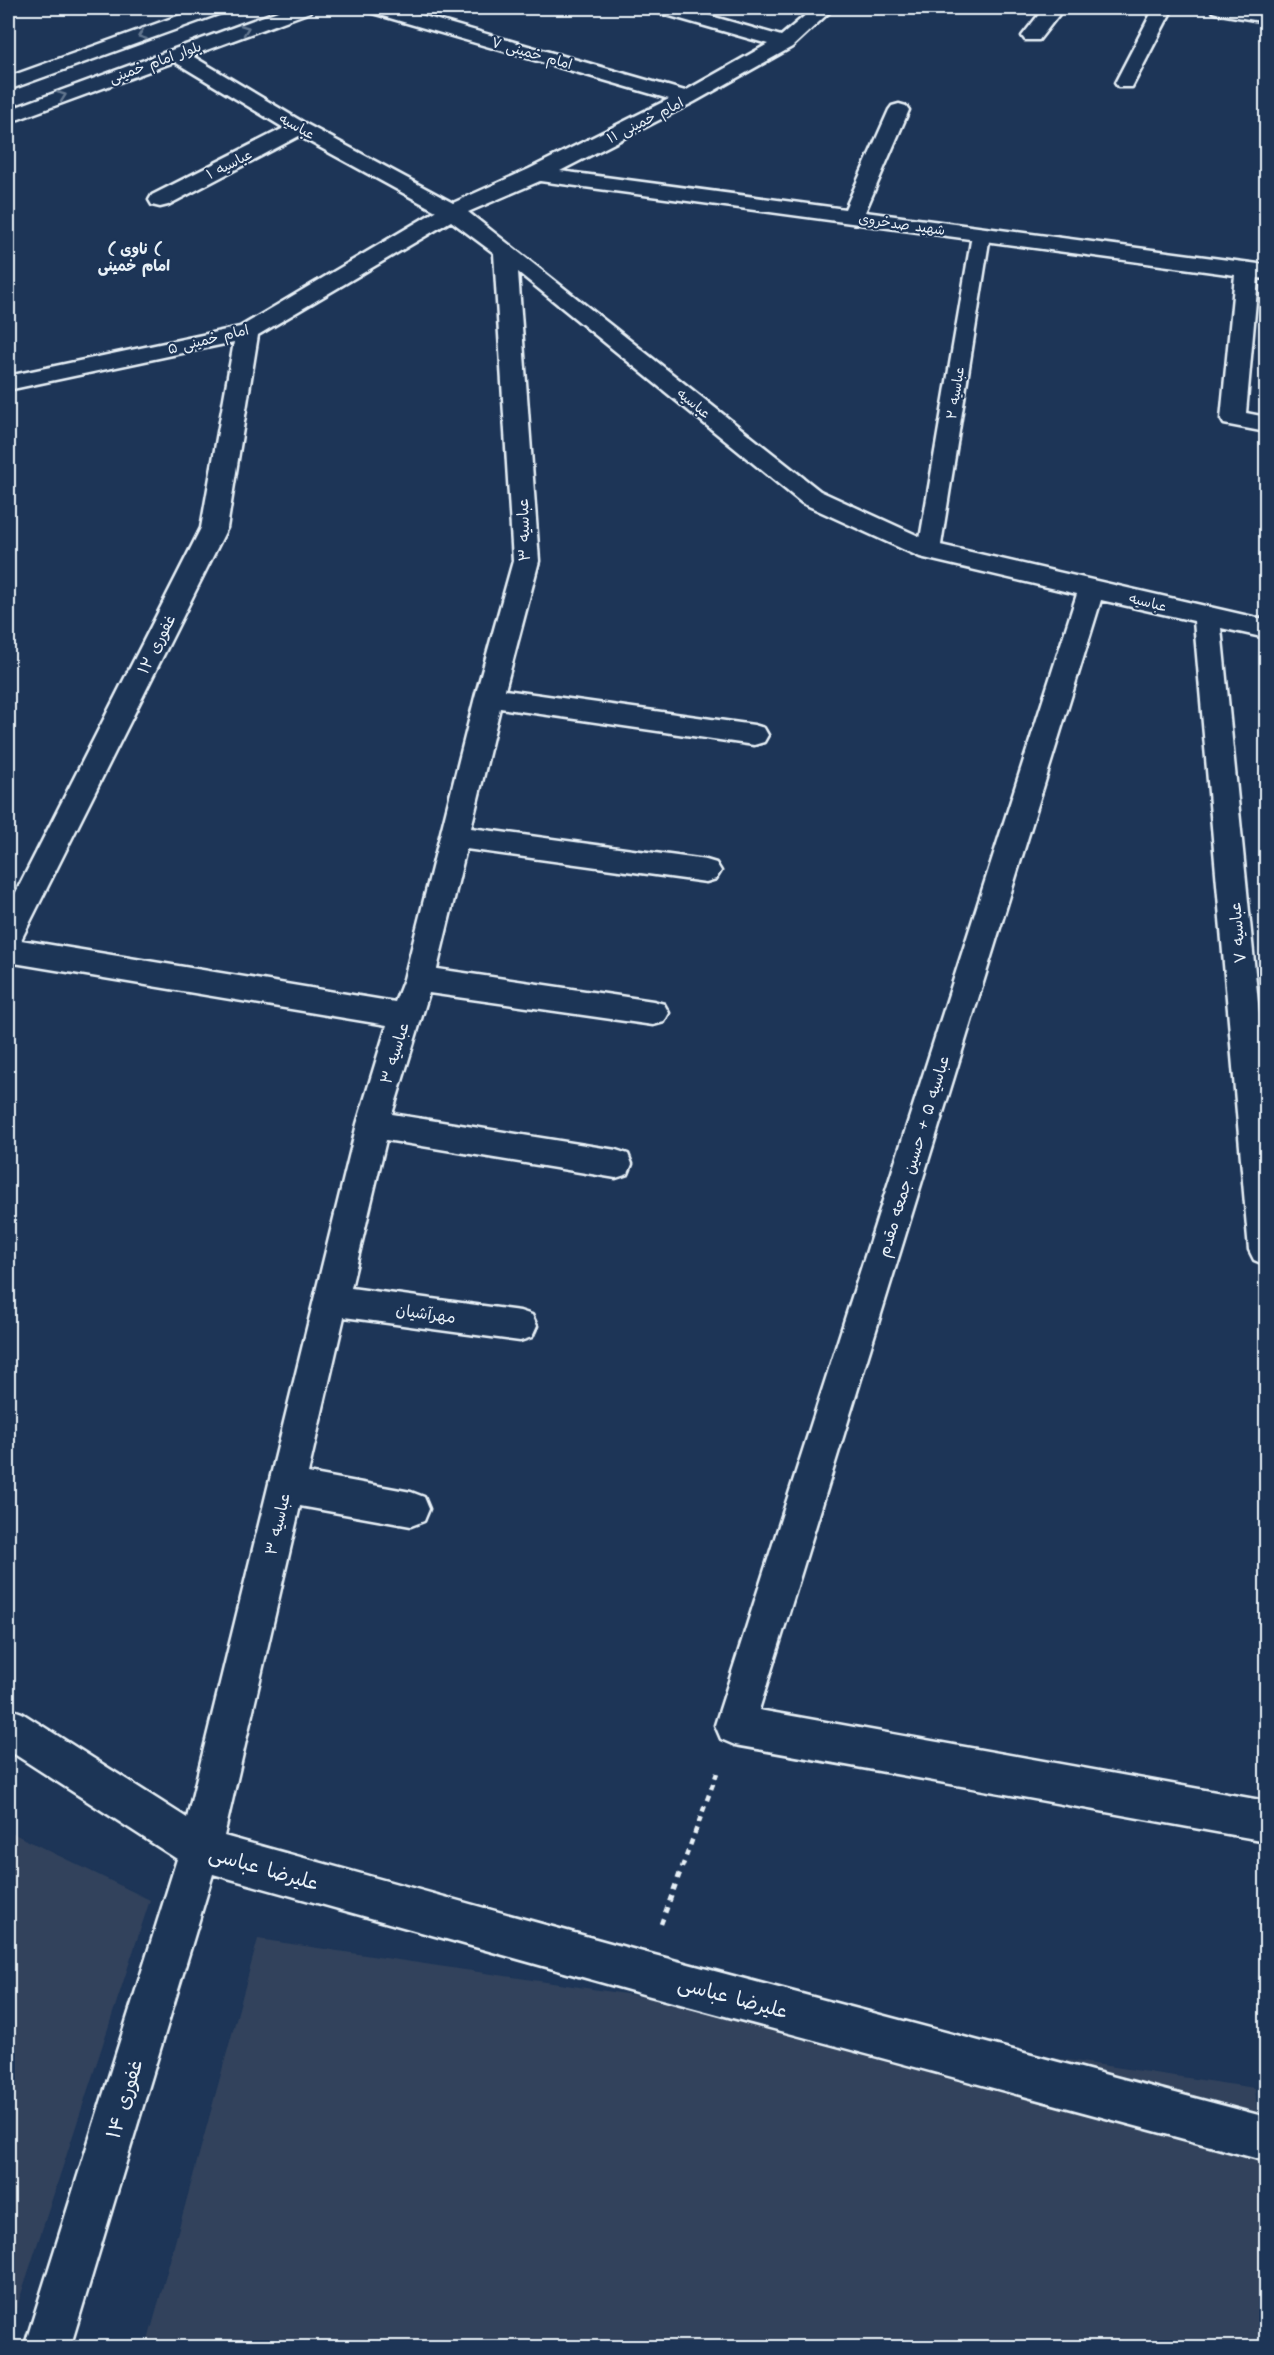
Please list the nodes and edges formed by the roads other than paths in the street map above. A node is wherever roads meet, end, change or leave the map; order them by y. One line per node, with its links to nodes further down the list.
1 (217, 8): 14 (street, بلوار امام خمینی, one-way to 14)
2 (303, 8): 12 (street, بلوار امام خمینی, one-way to 2)
3 (376, 8): 15 (street, امام خمینی ۷)
4 (663, 8): 11 (street)
5 (825, 8): 11 (street, امام خمینی ۱۱)
6 (1054, 8): 10 (street)
7 (1163, 8): 13 (street)
8 (1220, 8): 9 (street)
9 (1266, 16)
10 (1032, 36)
11 (785, 43): 15 (street, امام خمینی ۱۱)
12 (177, 55): 17 (street, بلوار امام خمینی, one-way to 12); 18 (street, عباسیه)
13 (1125, 83)
14 (8, 84)
15 (687, 99): 19 (street, امام خمینی ۱۱)
16 (899, 110): 22 (street)
17 (8, 117)
18 (299, 128): 20 (street, عباسیه ۱); 21 (street, عباسیه)
19 (537, 174): 21 (street, امام خمینی ۱۱); 22 (street, شهید صدخروی)
20 (160, 200)
21 (452, 211): 24 (street, عباسیه); 26 (street, امام خمینی ۵)
22 (852, 218): 23 (street, شهید صدخروی)
23 (981, 235): 25 (street, شهید صدخروی); 29 (lane, عباسیه ۲)
24 (505, 250): 29 (street, عباسیه); 33 (street, عباسیه ۳)
25 (1257, 271): 28 (street)
26 (247, 332): 27 (street, امام خمینی ۵); 37 (street, غفوری ۱۲)
27 (8, 383)
28 (1266, 424)
29 (929, 551): 30 (street, عباسیه)
30 (1092, 588): 31 (street, عباسیه); 50 (street, عباسیه ۵ + حسین جمعه مقدم)
31 (1207, 616): 32 (street, عباسیه); 44 (street, عباسیه ۷)
32 (1266, 629)
33 (489, 697): 34 (street); 35 (street, عباسیه ۳)
34 (754, 735)
35 (454, 837): 36 (street); 39 (street, عباسیه ۳)
36 (706, 871)
37 (8, 937)
38 (8, 950): 41 (street)
39 (418, 980): 40 (street); 41 (street, عباسیه ۳)
40 (653, 1013)
41 (405, 1016): 42 (street, عباسیه ۳)
42 (373, 1124): 43 (street); 45 (street, عباسیه ۳)
43 (616, 1164)
44 (1266, 1250)
45 (331, 1300): 46 (street, مهرآشیان); 47 (street, عباسیه ۳)
46 (520, 1326)
47 (286, 1486): 48 (street); 51 (street, عباسیه ۳)
48 (411, 1509)
49 (8, 1727): 51 (street, علیرضا عباسی)
50 (1266, 1821)
51 (200, 1850): 52 (street, علیرضا عباسی); 53 (street, غفوری ۱۴)
52 (1266, 2139)
53 (47, 2348)

